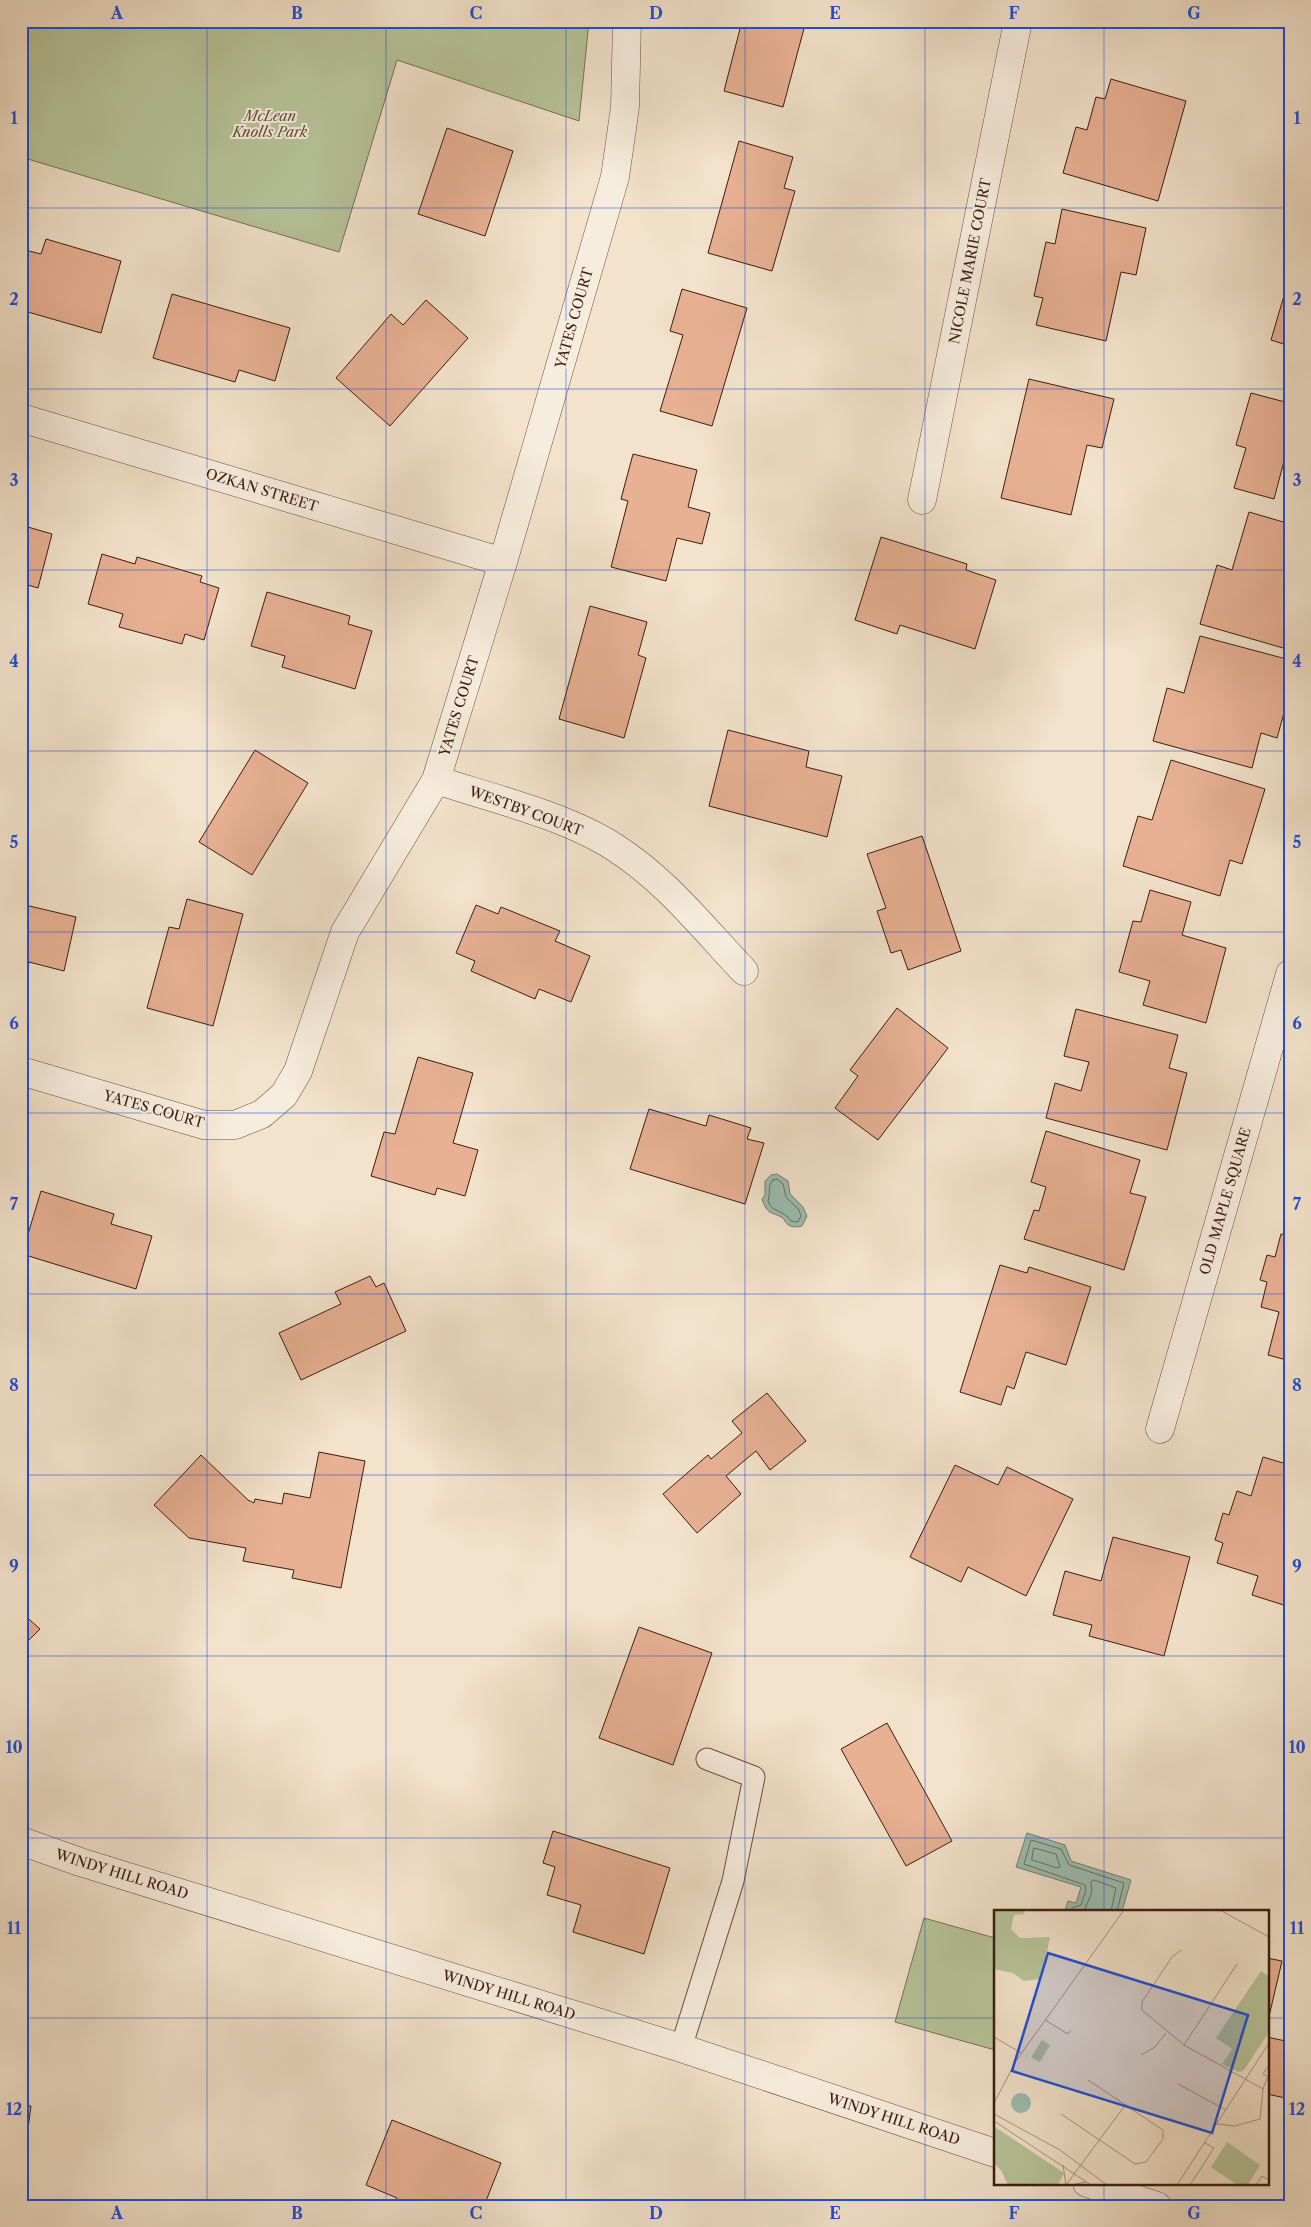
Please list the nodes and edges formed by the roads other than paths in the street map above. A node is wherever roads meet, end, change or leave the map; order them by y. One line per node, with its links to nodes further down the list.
1 (627, 21): 5 (street, YATES COURT)
2 (1018, 21): 4 (street, NICOLE MARIE COURT)
3 (21, 418): 5 (street, OZKAN STREET)
4 (922, 500)
5 (503, 562): 6 (street, YATES COURT)
6 (436, 780): 7 (street, WESTBY COURT); 9 (street, YATES COURT)
7 (744, 971)
8 (1290, 974): 10 (street, OLD MAPLE SQUARE)
9 (21, 1071)
10 (1160, 1429)
11 (707, 1759): 13 (lane)
12 (21, 1841): 13 (street, WINDY HILL ROAD)
13 (681, 2048): 14 (street, WINDY HILL ROAD)
14 (994, 2152)
15 (1092, 2192): 16 (street)
16 (1157, 2206)

